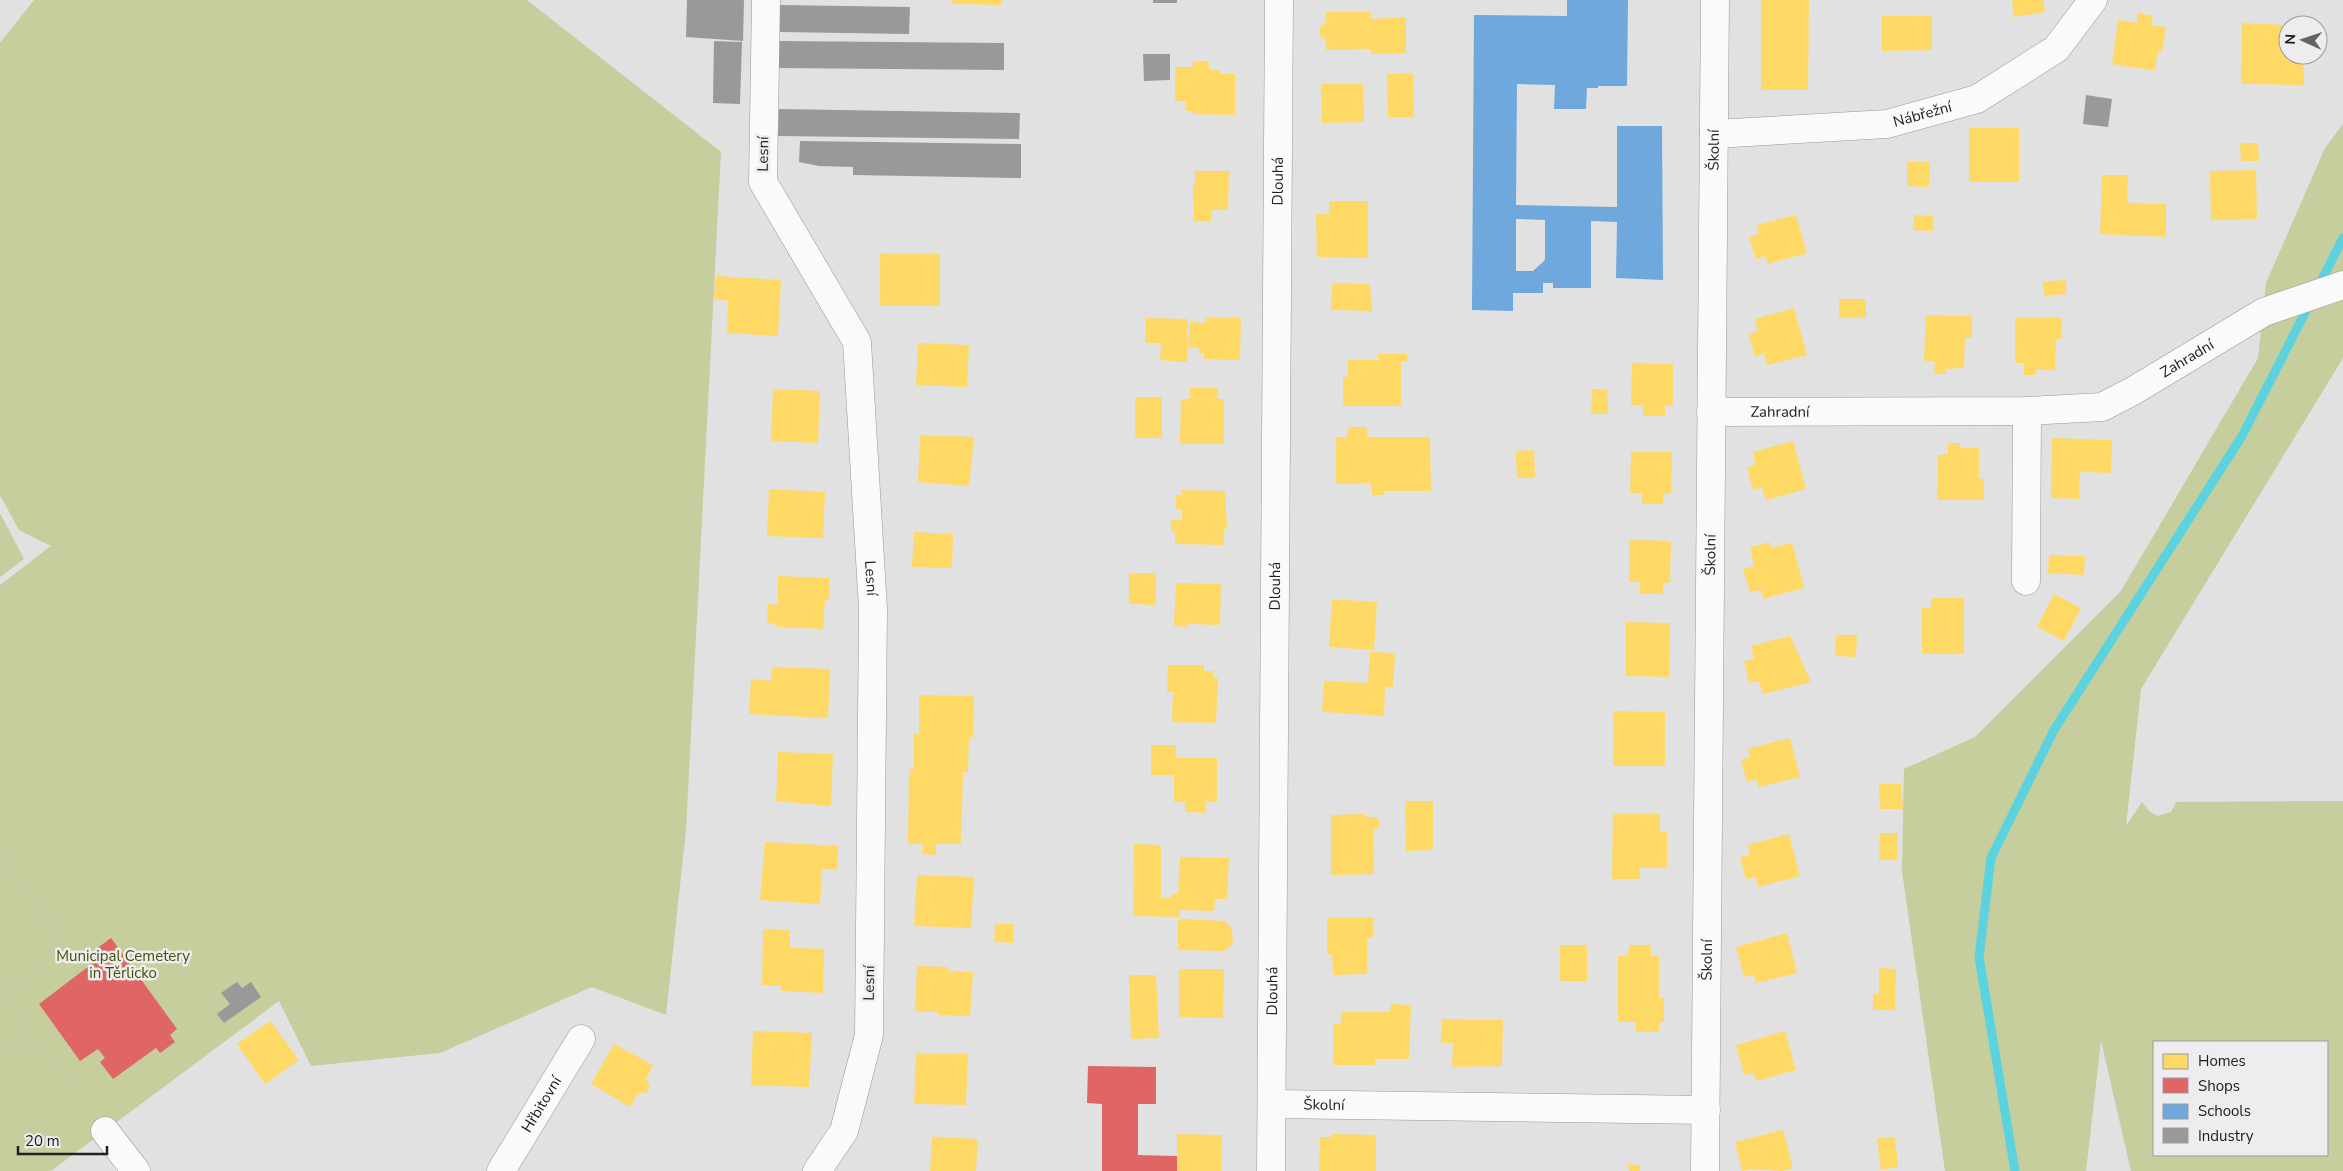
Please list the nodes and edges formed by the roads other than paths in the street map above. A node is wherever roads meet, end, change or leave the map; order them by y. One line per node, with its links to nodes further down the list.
1 (766, 0): 16 (street, Lesní)
2 (1279, 0): 11 (street, Dlouhá)
3 (1715, 0): 5 (street, Školní)
4 (2093, 0): 5 (street, Nábřežní)
5 (1714, 134): 8 (street, Školní)
6 (2343, 285): 7 (street, Zahradní)
7 (2027, 411): 8 (street, Zahradní); 9 (street)
8 (1711, 412): 12 (street, Školní)
9 (2026, 581)
10 (581, 1038): 15 (street, Hřbitovní)
11 (1272, 1104): 12 (street, Školní); 17 (street, Dlouhá)
12 (1706, 1110): 18 (street, Školní)
13 (106, 1131): 14 (street)
14 (136, 1171)
15 (501, 1171)
16 (817, 1171)
17 (1271, 1171)
18 (1705, 1171)

